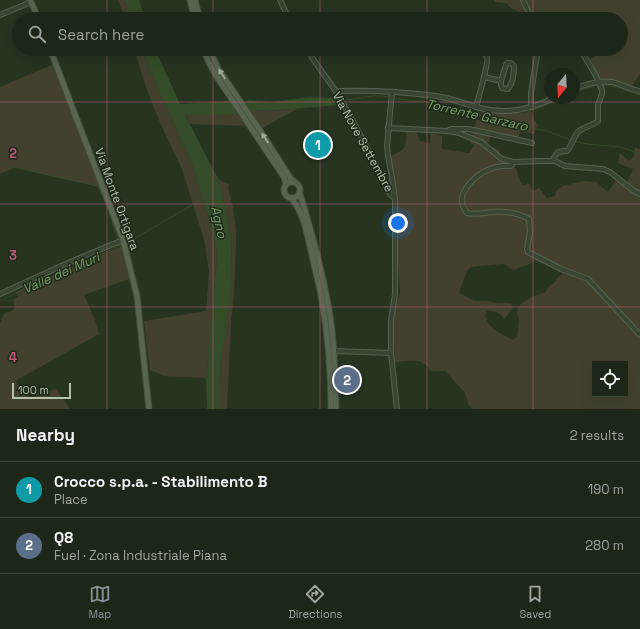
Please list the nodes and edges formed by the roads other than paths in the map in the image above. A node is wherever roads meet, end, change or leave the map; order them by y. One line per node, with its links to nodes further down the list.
1 (190, 0): 7 (main road)
2 (195, 0): 8 (main road)
3 (280, 0): 9 (street)
4 (523, 0): 10 (street)
5 (30, 1): 6 (main road); 11 (street)
6 (36, 12)
7 (193, 12)
8 (198, 12)
9 (286, 12)
10 (529, 12)
11 (0, 15)
12 (53, 56): 40 (main road, Via Monte Ortigara)
13 (206, 56): 35 (main road)
14 (212, 56): 34 (main road, one-way to 14)
15 (311, 56): 25 (street, Via Nove Settembre)
16 (486, 56): 19 (street)
17 (537, 56): 27 (street)
18 (584, 56): 21 (street)
19 (484, 77): 20 (street); 28 (street)
20 (501, 81): 20 (street)
21 (599, 82): 22 (street); 23 (street); 32 (street)
22 (580, 87)
23 (640, 91)
24 (392, 92): 25 (street); 28 (street); 29 (street)
25 (337, 93): 39 (street, Via Nove Settembre)
26 (544, 102): 27 (street)
27 (531, 106): 28 (street)
28 (476, 107)
29 (388, 128): 30 (street); 39 (street)
30 (448, 131): 31 (street); 33 (street)
31 (532, 143)
32 (553, 160): 33 (street); 37 (street)
33 (513, 162): 42 (street)
34 (295, 182): 35 (main road); 36 (main road)
35 (286, 184): 38 (main road)
36 (300, 194): 38 (main road); 43 (main road)
37 (640, 194)
38 (292, 198): 46 (main road)
39 (395, 199): 44 (street, Via Nove Settembre)
40 (123, 240): 41 (street); 45 (main road, Via Monte Ortigara)
41 (0, 294)
42 (640, 335)
43 (334, 351): 44 (street); 47 (main road)
44 (390, 353): 48 (street, Via Nove Settembre)
45 (149, 409)
46 (331, 409)
47 (336, 409)
48 (396, 409)

